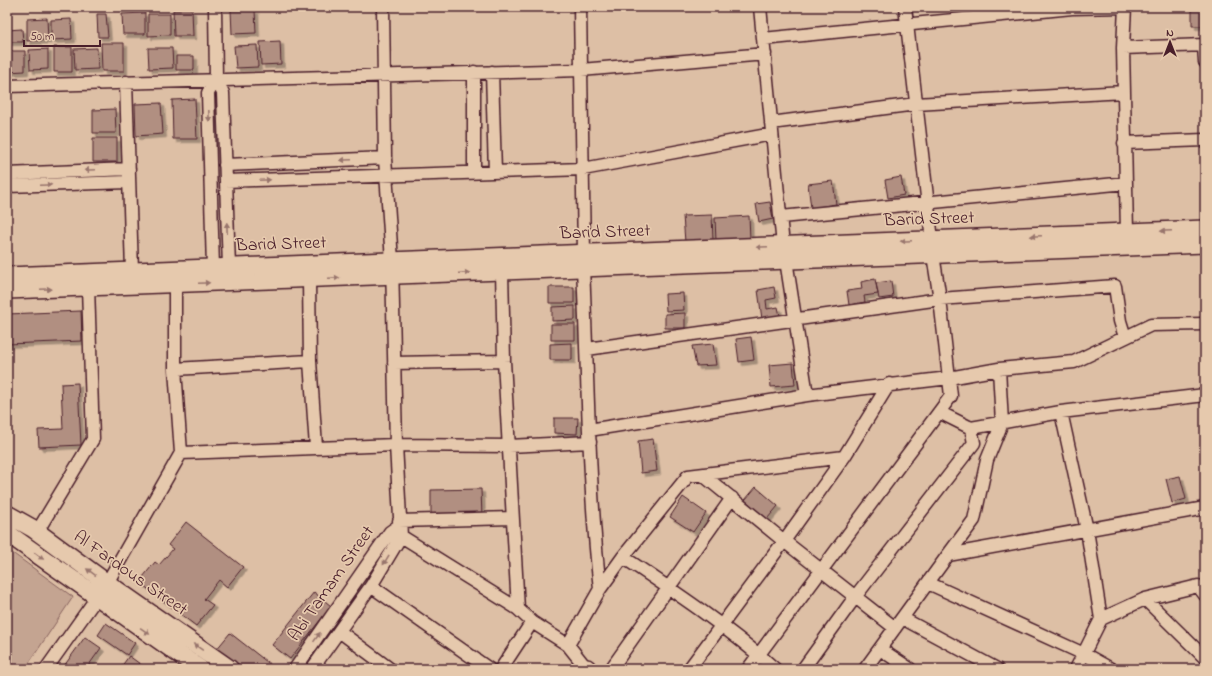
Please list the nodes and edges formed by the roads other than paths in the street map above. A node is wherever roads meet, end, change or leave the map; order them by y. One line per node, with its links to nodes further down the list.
1 (215, 7): 17 (street)
2 (383, 7): 16 (street)
3 (580, 7): 13 (street)
4 (760, 7): 8 (street)
5 (905, 7): 7 (street)
6 (1125, 7): 7 (street); 10 (street)
7 (906, 24): 8 (street); 21 (street)
8 (763, 39): 11 (street)
9 (1205, 45): 10 (street); 12 (street)
10 (1123, 48): 20 (street)
11 (764, 54): 13 (street); 22 (street)
12 (1205, 62)
13 (581, 70): 15 (street); 28 (street)
14 (474, 72): 15 (street); 16 (street); 29 (street)
15 (492, 72): 30 (street)
16 (385, 75): 17 (street); 25 (street)
17 (216, 79): 18 (street); 26 (street); 45 (street, one-way to 45)
18 (126, 82): 19 (street); 27 (street)
19 (7, 86)
20 (1124, 92): 21 (street); 24 (street)
21 (916, 104): 22 (street); 37 (street)
22 (771, 128): 28 (street); 38 (street)
23 (1205, 140): 24 (street)
24 (1124, 143): 35 (street)
25 (385, 158): 26 (street, one-way to 26); 32 (street)
26 (225, 165): 33 (street)
27 (129, 169): 31 (street, one-way to 31); 34 (street)
28 (583, 169): 30 (street); 44 (street)
29 (474, 172): 30 (street); 32 (street)
30 (495, 172)
31 (7, 174)
32 (387, 175): 33 (street, one-way to 32); 46 (street)
33 (226, 181): 45 (street, one-way to 33)
34 (129, 182): 36 (street, one-way to 34); 47 (street)
35 (1126, 183): 37 (street); 40 (street)
36 (7, 186)
37 (928, 203): 38 (street); 42 (street)
38 (781, 217): 43 (street)
39 (1205, 230): 40 (main road, Barid Street, one-way to 40)
40 (1126, 240): 41 (main road, Barid Street); 42 (main road, Barid Street)
41 (1205, 244)
42 (932, 247): 43 (main road, Barid Street); 54 (street)
43 (784, 253): 44 (main road, Barid Street); 55 (street)
44 (584, 261): 46 (main road, Barid Street); 48 (main road, Barid Street); 58 (street)
45 (221, 267): 46 (main road, Barid Street); 50 (main road, Barid Street)
46 (392, 268): 48 (main road, Barid Street, one-way to 48); 51 (main road, Barid Street, one-way to 46); 61 (street)
47 (132, 271): 49 (main road, Barid Street); 50 (main road, Barid Street)
48 (502, 271): 60 (street)
49 (7, 276)
50 (173, 276): 51 (main road, Barid Street, one-way to 51); 52 (main road, Barid Street); 62 (street)
51 (309, 279): 59 (street)
52 (88, 287): 53 (main road, Barid Street, one-way to 52); 85 (street)
53 (7, 290)
54 (940, 299): 55 (street); 57 (street); 64 (street)
55 (794, 319): 58 (street); 66 (street)
56 (1205, 324): 57 (street)
57 (1125, 336): 63 (street)
58 (586, 349): 72 (street)
59 (310, 361): 62 (street); 75 (street)
60 (504, 361): 61 (street); 74 (street)
61 (394, 363): 73 (street)
62 (175, 369): 76 (street)
63 (999, 369): 64 (street); 70 (street)
64 (949, 378): 65 (street); 68 (street)
65 (890, 384): 66 (street); 77 (street)
66 (807, 395): 72 (street)
67 (1205, 395): 69 (street)
68 (939, 412): 71 (street); 90 (street)
69 (1061, 412): 70 (street); 84 (street)
70 (1002, 423): 71 (street); 88 (street)
71 (970, 428): 98 (street)
72 (590, 436): 74 (street); 95 (street)
73 (396, 445): 74 (street); 75 (street); 83 (street)
74 (509, 446): 82 (street)
75 (316, 447): 76 (street)
76 (181, 453): 91 (street)
77 (844, 457): 78 (street); 87 (street)
78 (703, 474): 79 (street); 89 (street)
79 (732, 498): 87 (street); 94 (street)
80 (1205, 508): 84 (street)
81 (7, 514): 85 (main road, Al Fardous Street)
82 (512, 518): 83 (street); 100 (street)
83 (398, 529): 93 (street, Abi Tamam Street, one-way to 93); 100 (street); 115 (street, Abi Tamam Street, one-way to 83)
84 (1087, 530): 88 (street); 102 (street)
85 (37, 532): 91 (main road, Al Fardous Street, one-way to 85)
86 (7, 533): 97 (main road, Al Fardous Street, one-way to 97)
87 (784, 541): 90 (street); 104 (street)
88 (948, 555): 92 (street)
89 (623, 558): 94 (street); 95 (street)
90 (821, 570): 98 (street); 109 (street)
91 (107, 583): 97 (street); 114 (main road, Al Fardous Street, one-way to 91)
92 (928, 583): 101 (street); 110 (street)
93 (371, 586): 106 (street, Abi Tamam Street); 118 (street)
94 (668, 587): 104 (street); 121 (street)
95 (600, 588): 107 (street)
96 (1205, 595): 99 (street)
97 (96, 597): 112 (street); 113 (main road, Al Fardous Street, one-way to 113)
98 (855, 597): 105 (street); 125 (street)
99 (1145, 599): 102 (street); 111 (street)
100 (518, 609): 103 (street)
101 (902, 618): 105 (street); 128 (street)
102 (1101, 619): 110 (street)
103 (532, 622): 107 (street); 119 (street)
104 (722, 625): 109 (street); 122 (street)
105 (895, 628): 108 (street)
106 (339, 631): 116 (street, Abi Tamam Street); 117 (street)
107 (568, 645): 120 (street)
108 (880, 648): 126 (street); 127 (street)
109 (758, 654): 123 (street); 124 (street)
110 (1084, 654): 129 (street); 130 (street)
111 (1204, 655)
112 (46, 669)
113 (200, 669)
114 (230, 669)
115 (295, 669)
116 (312, 669)
117 (390, 669)
118 (489, 669)
119 (501, 669)
120 (587, 669)
121 (611, 669)
122 (689, 669)
123 (748, 669)
124 (775, 669)
125 (803, 669)
126 (865, 669)
127 (910, 669)
128 (997, 669)
129 (1076, 669)
130 (1111, 669)

